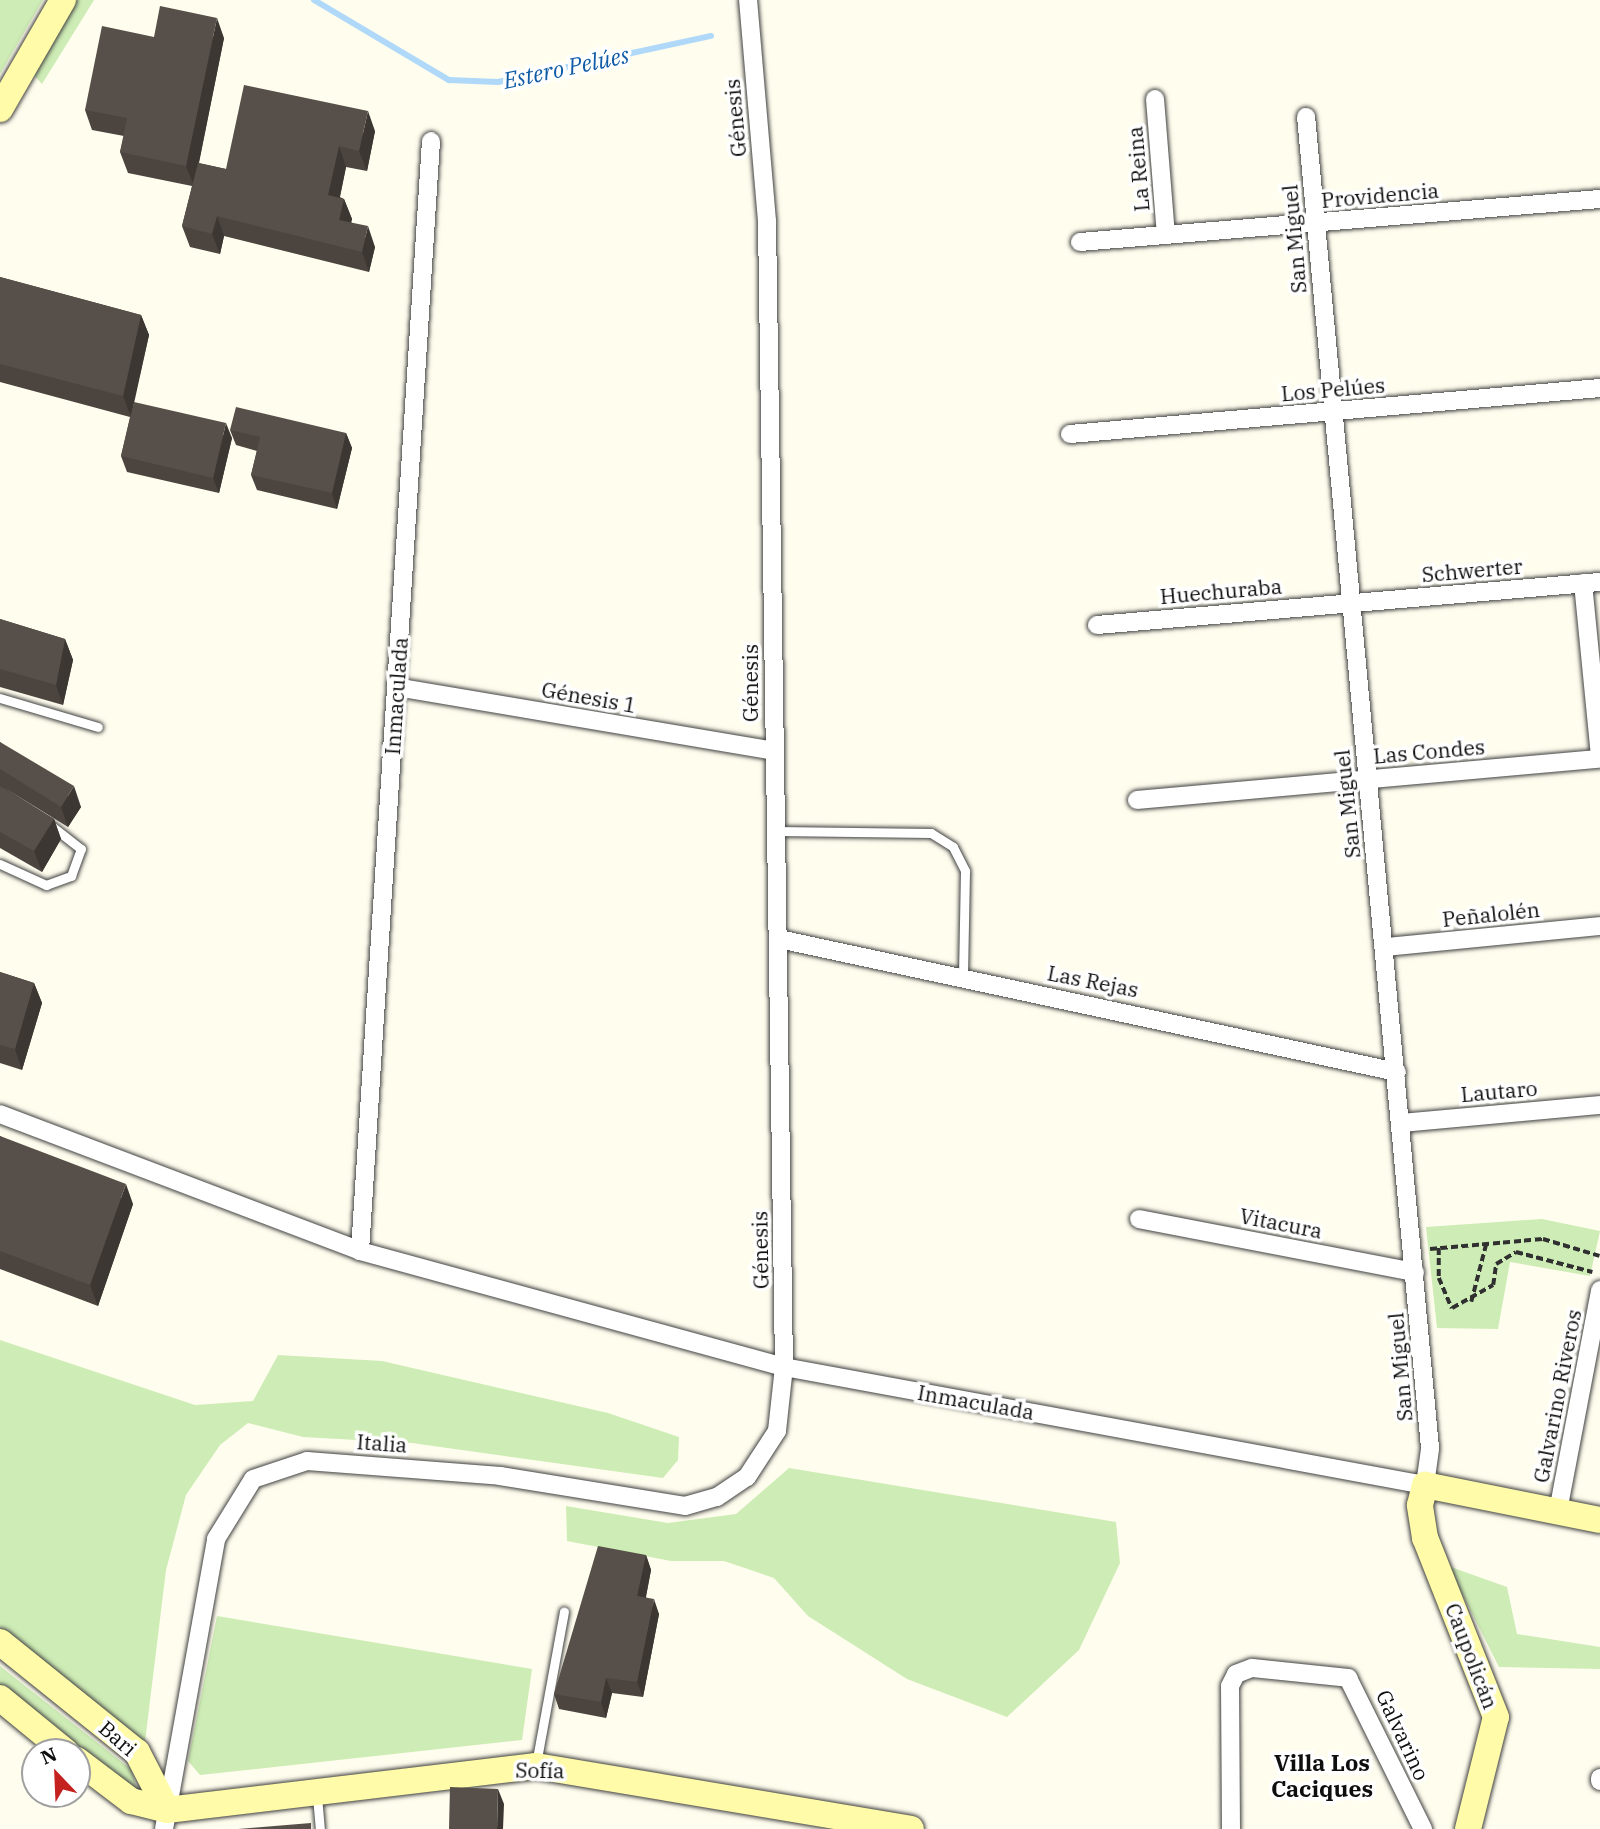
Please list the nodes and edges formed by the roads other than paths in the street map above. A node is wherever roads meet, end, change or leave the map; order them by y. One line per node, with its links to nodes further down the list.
1 (63, 0): 4 (street)
2 (747, 0): 20 (street, Génesis)
3 (1155, 99): 9 (street, La Reina)
4 (0, 109)
5 (1306, 117): 8 (street, San Miguel)
6 (431, 141): 17 (street, Inmaculada)
7 (1600, 199): 8 (street, Providencia)
8 (1315, 223): 9 (street, Providencia); 12 (street, San Miguel)
9 (1166, 235): 10 (street, Providencia)
10 (1080, 242)
11 (1600, 388): 12 (street, Los Pelúes)
12 (1331, 412): 13 (street, Los Pelúes); 15 (street, San Miguel)
13 (1070, 434)
14 (1592, 583): 15 (street, Schwerter); 21 (street)
15 (1348, 603): 16 (street, Huechuraba); 22 (street, San Miguel)
16 (1097, 625)
17 (396, 687): 20 (street, Génesis 1); 36 (street, Inmaculada)
18 (0, 698): 19 (lane)
19 (98, 727)
20 (773, 751): 25 (street, Génesis)
21 (1600, 758): 22 (street, Las Condes)
22 (1367, 780): 23 (street, Las Condes); 29 (street, San Miguel)
23 (1137, 800)
24 (32, 814): 26 (lane)
25 (777, 831): 28 (street, Génesis); 30 (lane)
26 (0, 864)
27 (1600, 926): 29 (street, Peñalolén)
28 (779, 939): 30 (street, Las Rejas); 39 (street, Génesis)
29 (1386, 947): 31 (street, San Miguel)
30 (962, 980): 31 (street, Las Rejas)
31 (1397, 1072): 34 (street, San Miguel)
32 (1600, 1105): 34 (street, Lautaro)
33 (0, 1114): 36 (street, Inmaculada)
34 (1402, 1123): 37 (street, San Miguel)
35 (1139, 1219): 37 (street, Vitacura)
36 (360, 1251): 39 (street, Inmaculada)
37 (1415, 1272): 40 (street, San Miguel)
38 (1600, 1290): 41 (street, Galvarino Riveros)
39 (784, 1367): 40 (street, Inmaculada); 50 (street, Italia)
40 (1425, 1485): 41 (street, Inmaculada); 55 (street, Caupolicán)
41 (1559, 1511): 42 (street, Inmaculada)
42 (1600, 1520)
43 (564, 1612): 47 (lane)
44 (0, 1642): 50 (street, Bari)
45 (0, 1698): 46 (street)
46 (49, 1738)
47 (536, 1766): 49 (street, Sofía); 52 (street, Sofía)
48 (91, 1771): 50 (street, Bari)
49 (317, 1789): 50 (street, Sofía); 51 (lane)
50 (166, 1819)
51 (320, 1829)
52 (911, 1829)
53 (1231, 1829): 54 (street, Galvarino)
54 (1423, 1829)
55 (1468, 1829)

